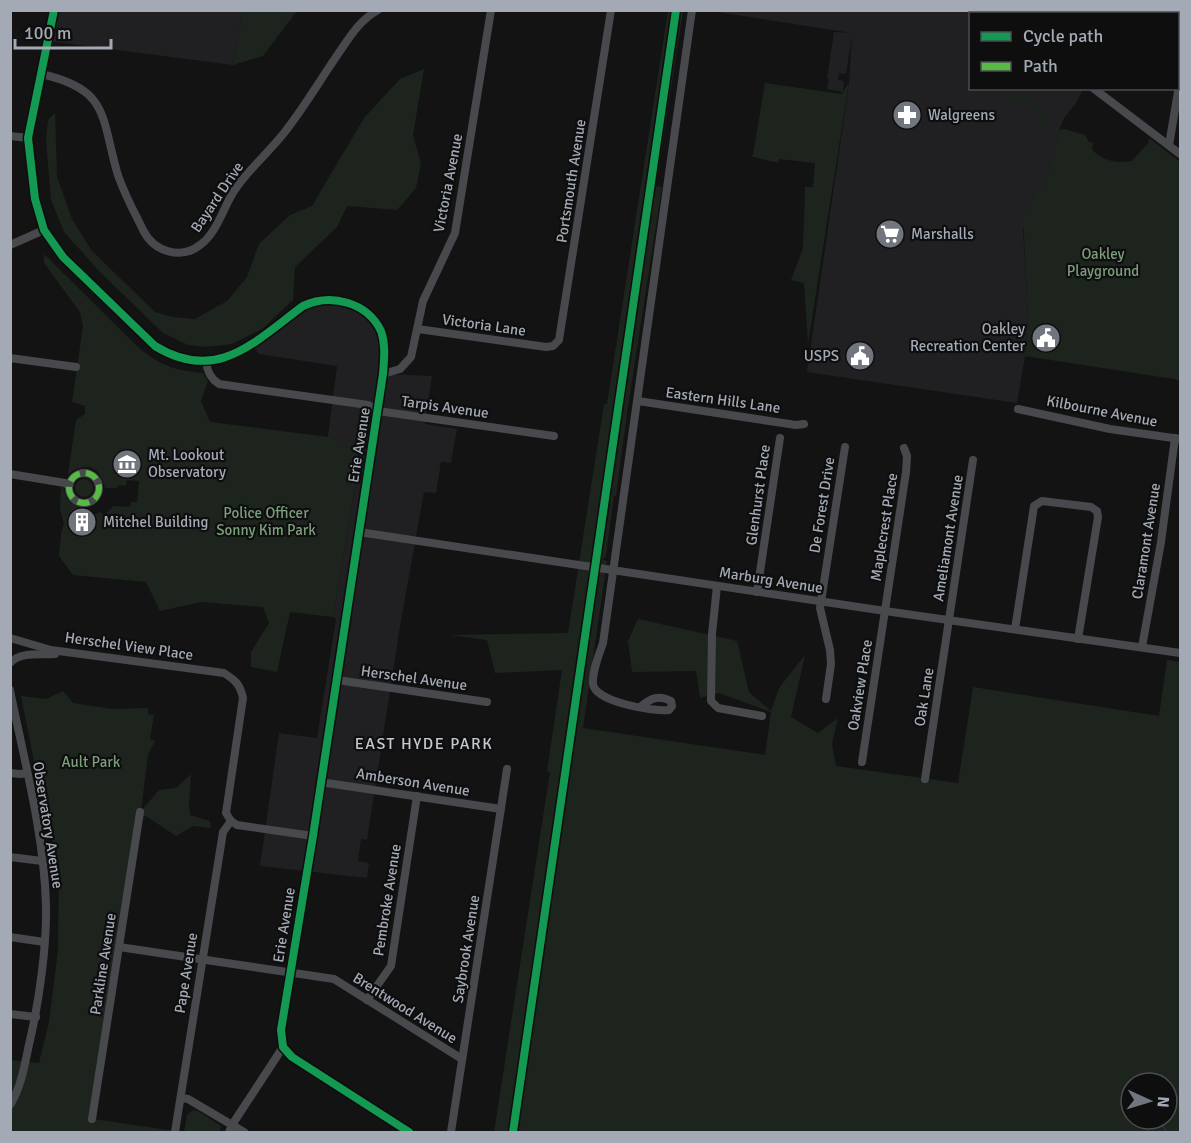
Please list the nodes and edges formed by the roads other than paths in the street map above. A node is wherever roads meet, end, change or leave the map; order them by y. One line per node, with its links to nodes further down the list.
1 (54, 10): 6 (street, Erie Avenue)
2 (378, 10): 6 (street, Bayard Drive)
3 (491, 10): 15 (street, Victoria Avenue)
4 (611, 10): 16 (street, Portsmouth Avenue)
5 (692, 10): 21 (street)
6 (41, 74): 10 (street, Erie Avenue)
7 (1096, 90): 11 (street)
8 (1178, 90): 11 (street)
9 (10, 136): 10 (street)
10 (28, 138): 13 (street, Erie Avenue)
11 (1169, 145): 12 (street)
12 (1180, 154)
13 (44, 230): 14 (street); 18 (street, Erie Avenue)
14 (10, 245)
15 (418, 329): 16 (street, Victoria Lane); 20 (street, Victoria Avenue)
16 (546, 347)
17 (10, 358): 19 (street)
18 (206, 362): 20 (street, Erie Avenue); 23 (street, Tarpis Avenue)
19 (76, 367)
20 (383, 374): 23 (street, Erie Avenue)
21 (638, 401): 24 (street, Eastern Hills Lane); 34 (street)
22 (1018, 409): 27 (street, Kilbourne Avenue)
23 (378, 411): 25 (street, Tarpis Avenue); 33 (street, Erie Avenue)
24 (804, 424)
25 (554, 436)
26 (780, 438): 36 (street, Glenhurst Place)
27 (1178, 439): 43 (street, Claramont Avenue)
28 (845, 447): 37 (street, De Forest Drive)
29 (904, 448): 38 (street, Maplecrest Place)
30 (973, 460): 39 (street, Ameliamont Avenue)
31 (10, 474): 32 (street)
32 (69, 486)
33 (359, 532): 34 (street, Marburg Avenue); 47 (street, Erie Avenue)
34 (612, 571): 35 (street, Marburg Avenue); 52 (street)
35 (717, 586): 36 (street, Marburg Avenue); 53 (street)
36 (757, 592): 37 (street, Marburg Avenue)
37 (821, 602): 38 (street, Marburg Avenue); 50 (street, De Forest Drive)
38 (885, 611): 39 (street, Marburg Avenue); 54 (street, Oakview Place)
39 (950, 620): 40 (street, Marburg Avenue); 58 (street, Oak Lane)
40 (1015, 629): 42 (street, Marburg Avenue); 42 (street)
41 (10, 638): 44 (street, Herschel View Place)
42 (1078, 639): 43 (street, Marburg Avenue)
43 (1142, 647): 45 (street, Marburg Avenue)
44 (68, 652): 46 (street); 48 (street, Herschel View Place)
45 (1180, 653)
46 (10, 663)
47 (337, 680): 51 (street, Herschel Avenue); 59 (street, Erie Avenue)
48 (240, 686): 63 (street, Pape Avenue)
49 (10, 690): 57 (street, Observatory Avenue)
50 (826, 699)
51 (487, 702)
52 (640, 707)
53 (762, 716)
54 (862, 762)
55 (507, 769): 61 (street, Saybrook Avenue)
56 (10, 773): 57 (street)
57 (27, 773): 66 (street, Observatory Avenue)
58 (925, 779)
59 (321, 782): 60 (street, Amberson Avenue); 64 (street, Erie Avenue)
60 (417, 796): 61 (street, Amberson Avenue); 72 (street, Pembroke Avenue)
61 (501, 809): 76 (street, Saybrook Avenue)
62 (140, 812): 69 (street, Parkline Avenue)
63 (229, 817): 64 (street); 70 (street, Pape Avenue)
64 (313, 836): 71 (street, Erie Avenue)
65 (10, 857): 66 (street)
66 (42, 861): 68 (street, Observatory Avenue)
67 (10, 937): 68 (street)
68 (44, 942): 74 (street, Observatory Avenue)
69 (119, 947): 70 (street, Brentwood Avenue); 79 (street, Parkline Avenue)
70 (202, 960): 71 (street, Brentwood Avenue); 77 (street, Pape Avenue)
71 (290, 972): 72 (street, Brentwood Avenue); 75 (street, Erie Avenue)
72 (367, 1000): 76 (street, Brentwood Avenue)
73 (10, 1014): 74 (street)
74 (36, 1017): 78 (street, Observatory Avenue)
75 (283, 1047): 80 (street); 83 (street)
76 (462, 1059): 84 (street, Saybrook Avenue)
77 (181, 1098): 80 (street); 81 (street, Pape Avenue)
78 (10, 1105)
79 (92, 1119)
80 (231, 1129): 82 (street)
81 (175, 1132)
82 (244, 1132)
83 (410, 1132)
84 (451, 1132)

